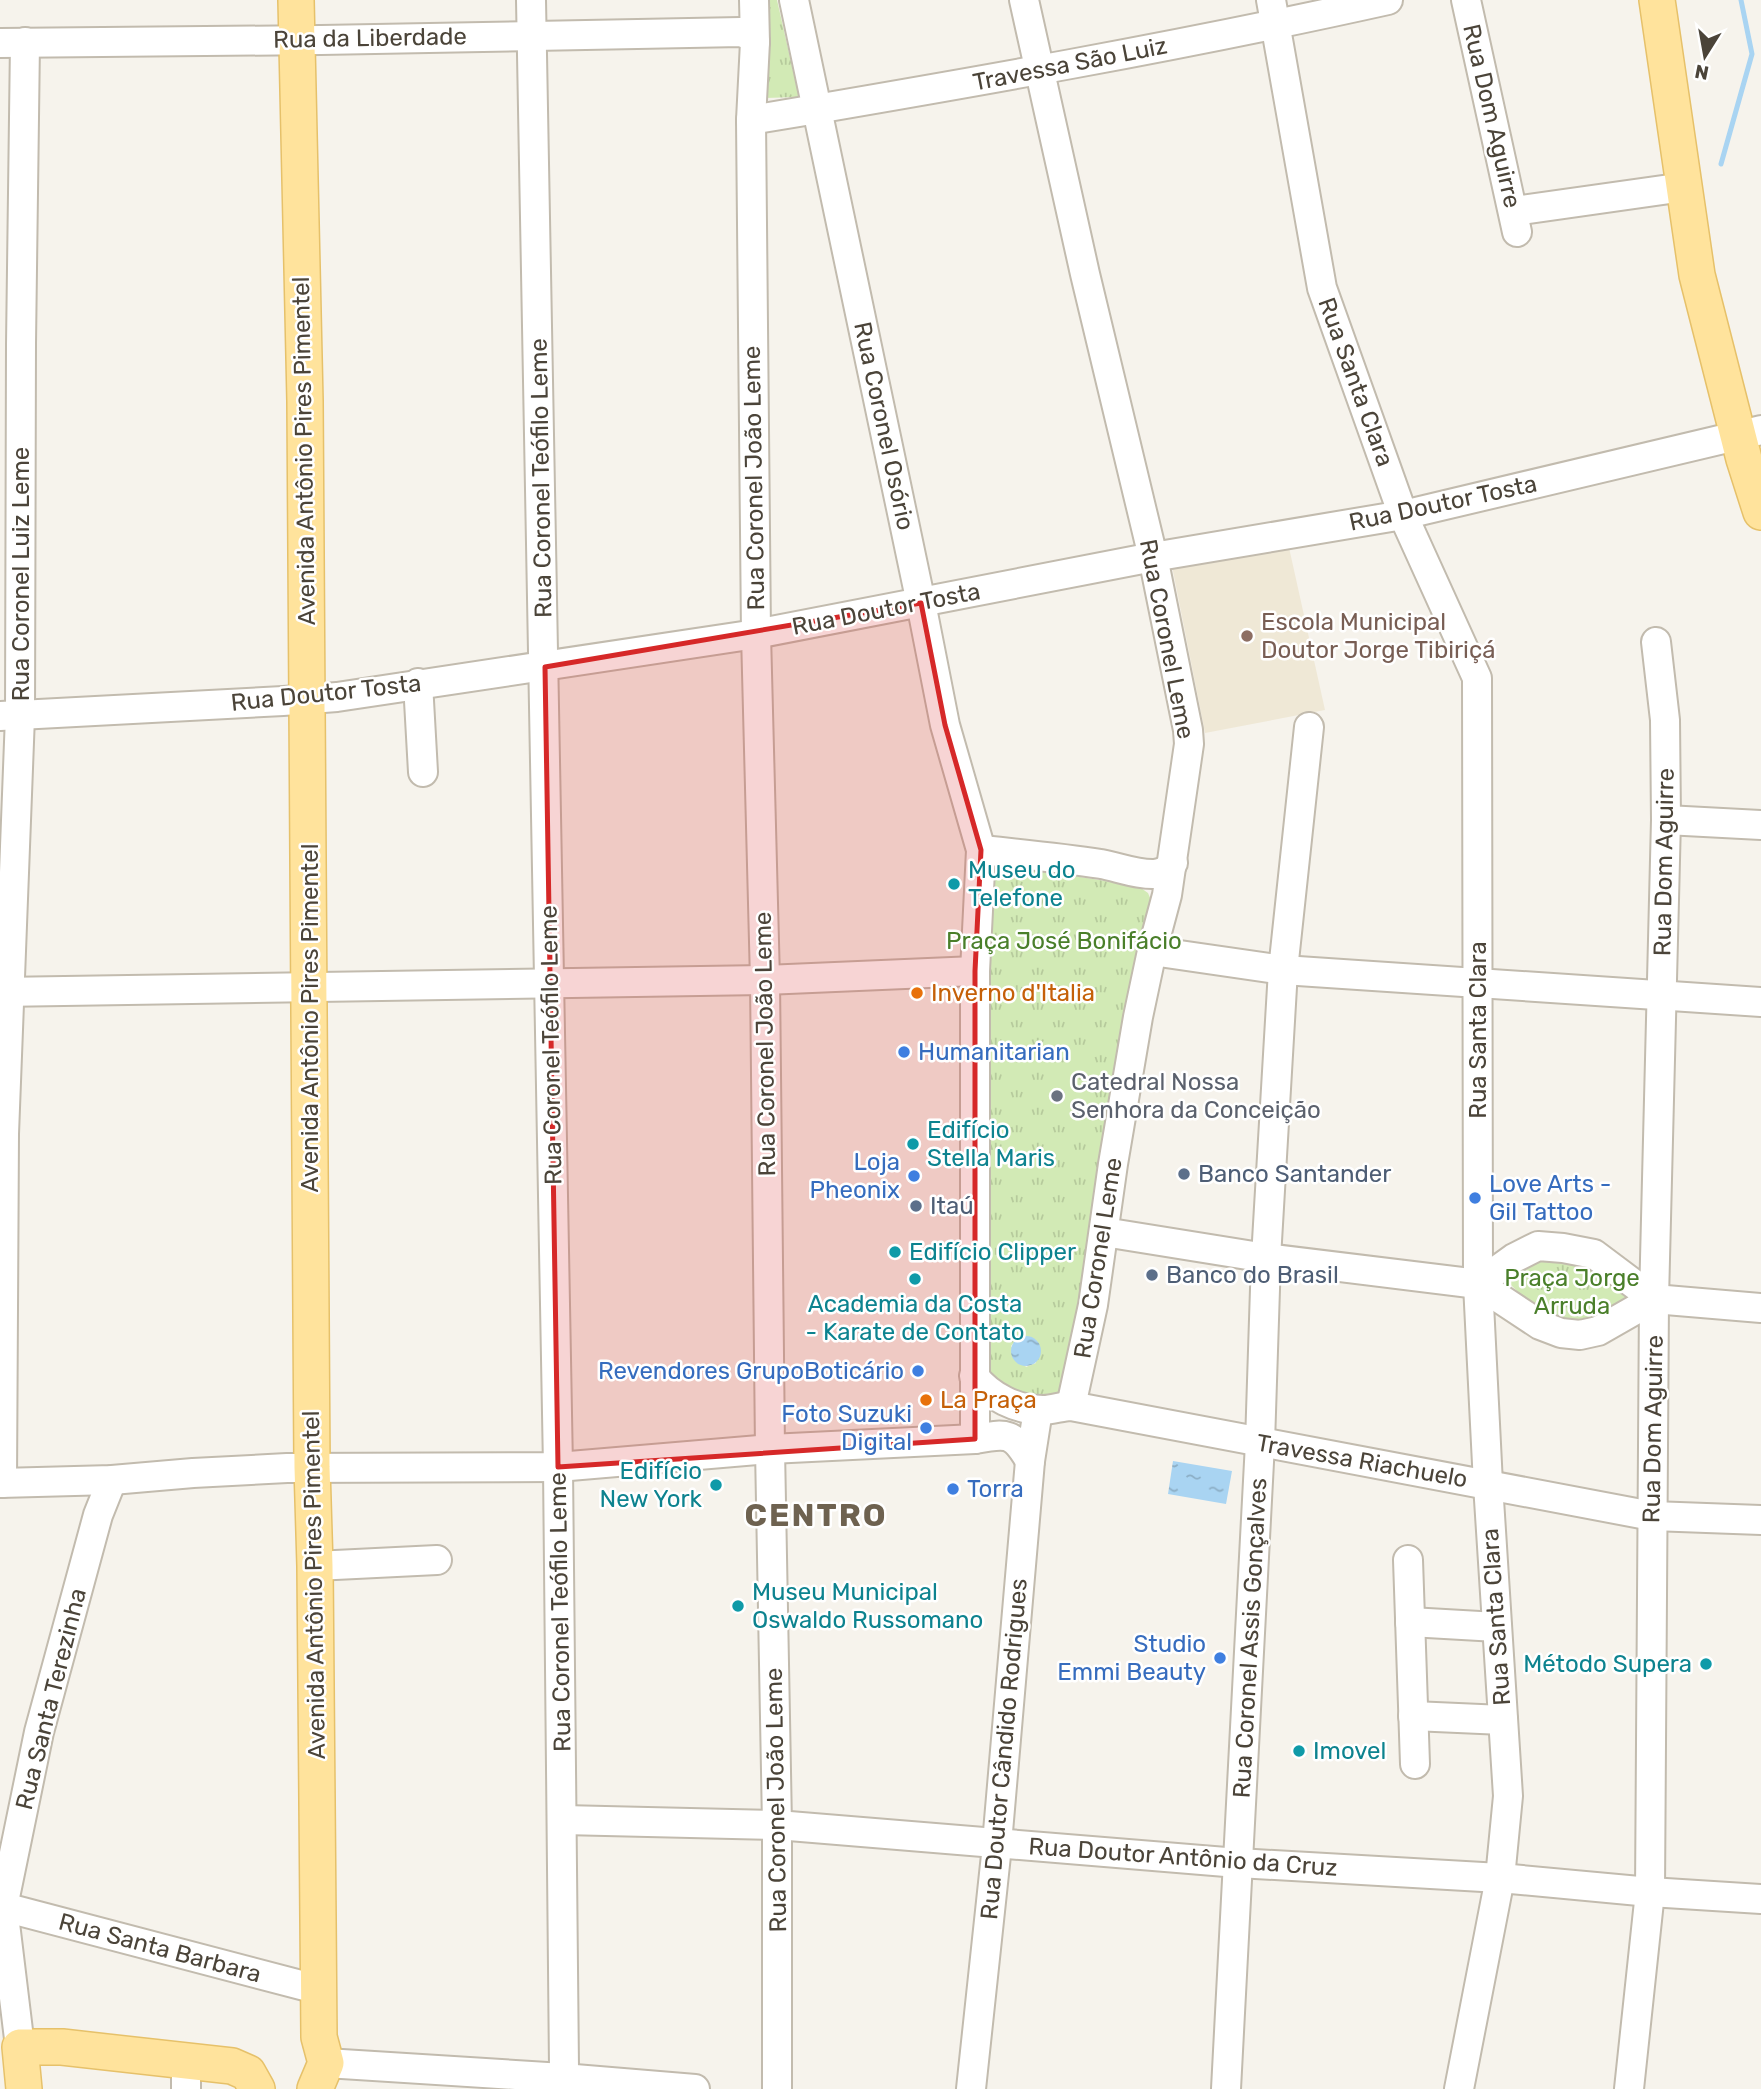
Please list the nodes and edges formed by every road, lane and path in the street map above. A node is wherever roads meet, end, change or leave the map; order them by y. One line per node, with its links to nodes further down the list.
1 (296, 0): 11 (main road, Avenida Antônio Pires Pimentel)
2 (531, 0): 10 (street, Rua Coronel Teófilo Leme)
3 (794, 0): 14 (street, Rua Coronel Osório)
4 (1024, 0): 13 (street, Rua Coronel Leme)
5 (1388, 0): 8 (street, Travessa São Luiz)
6 (1466, 0): 16 (street, Rua Dom Aguirre)
7 (1657, 0): 16 (main road)
8 (1273, 13): 13 (street, Travessa São Luiz); 20 (street, Rua Santa Clara)
9 (751, 22): 10 (street, Rua da Liberdade); 15 (street, Rua Coronel João Leme)
10 (532, 35): 11 (street, Rua da Liberdade); 25 (street, Rua Coronel Teófilo Leme)
11 (296, 40): 12 (street, Rua da Liberdade); 27 (main road, Avenida Antônio Pires Pimentel)
12 (12, 43): 17 (street, Rua Coronel Luiz Leme)
13 (1040, 71): 14 (street, Travessa São Luiz); 21 (street, Rua Coronel Leme)
14 (817, 109): 15 (street, Travessa São Luiz); 22 (street, Rua Coronel Osório)
15 (751, 120): 23 (street, Rua Coronel João Leme)
16 (1684, 187): 18 (main road)
17 (10, 344): 28 (street, Rua Coronel Luiz Leme)
18 (1749, 432): 19 (main road); 20 (street, Rua Doutor Tosta)
19 (1761, 512)
20 (1404, 515): 21 (street, Rua Doutor Tosta); 40 (street, Rua Santa Clara)
21 (1153, 557): 22 (street, Rua Doutor Tosta); 34 (street, Rua Coronel Leme)
22 (921, 603): 23 (street, Rua Doutor Tosta); 33 (street, Rua Coronel Osório)
23 (756, 634): 25 (street, Rua Doutor Tosta); 38 (street, Rua Coronel João Leme)
24 (1656, 642): 31 (street, Rua Dom Aguirre)
25 (545, 667): 26 (street, Rua Doutor Tosta); 39 (street, Rua Coronel Teófilo Leme)
26 (418, 683): 27 (street, Rua Doutor Tosta); 30 (street)
27 (307, 700): 28 (street, Rua Doutor Tosta); 41 (main road, Avenida Antônio Pires Pimentel)
28 (10, 716): 42 (street, Rua Coronel Luiz Leme)
29 (1309, 727): 36 (street, Rua Coronel Assis Gonçalves)
30 (423, 772)
31 (1666, 820): 32 (street); 43 (street, Rua Dom Aguirre)
32 (1761, 825)
33 (981, 850): 34 (street); 37 (street)
34 (1160, 869): 35 (street, Rua Coronel Leme)
35 (1153, 951): 36 (street); 45 (street, Rua Coronel Leme)
36 (1283, 970): 40 (street); 46 (street, Rua Coronel Assis Gonçalves)
37 (975, 971): 38 (street); 50 (street)
38 (765, 980): 39 (street); 55 (street, Rua Coronel João Leme)
39 (550, 983): 41 (street); 57 (street, Rua Coronel Teófilo Leme)
40 (1478, 985): 43 (street); 47 (street, Rua Santa Clara)
41 (308, 988): 42 (street); 58 (main road, Avenida Antônio Pires Pimentel)
42 (5, 992): 60 (street, Rua Coronel Luiz Leme)
43 (1661, 996): 44 (street); 48 (street, Rua Dom Aguirre)
44 (1761, 1002)
45 (1104, 1232): 46 (street); 51 (street, Rua Coronel Leme)
46 (1266, 1258): 47 (street); 54 (street, Rua Coronel Assis Gonçalves)
47 (1478, 1284): 48 (street); 48 (street); 61 (street, Rua Santa Clara)
48 (1654, 1299): 49 (street); 62 (street, Rua Dom Aguirre)
49 (1761, 1308)
50 (974, 1376): 52 (street, Travessa Riachuelo); 53 (street)
51 (1071, 1406): 52 (street, Travessa Riachuelo); 54 (street, Travessa Riachuelo)
52 (1038, 1410): 56 (street, Rua Doutor Cândido Rodrigues)
53 (975, 1439): 55 (street); 56 (street)
54 (1260, 1443): 61 (street, Travessa Riachuelo); 75 (street, Rua Coronel Assis Gonçalves)
55 (770, 1449): 57 (street); 73 (street, Rua Coronel João Leme)
56 (1030, 1461): 74 (street, Rua Doutor Cândido Rodrigues)
57 (558, 1467): 58 (street); 72 (street, Rua Coronel Teófilo Leme)
58 (312, 1468): 59 (street); 66 (main road, Avenida Antônio Pires Pimentel)
59 (112, 1480): 60 (street); 79 (street, Rua Santa Terezinha)
60 (1, 1483)
61 (1488, 1484): 62 (street, Travessa Riachuelo); 68 (street, Rua Santa Clara)
62 (1652, 1516): 63 (street, Travessa Riachuelo); 77 (street, Rua Dom Aguirre)
63 (1761, 1520)
64 (436, 1560): 66 (street)
65 (1408, 1560): 67 (street)
66 (315, 1566): 80 (main road, Avenida Antônio Pires Pimentel)
67 (1410, 1622): 68 (street); 69 (street)
68 (1497, 1627): 70 (street, Rua Santa Clara)
69 (1413, 1716): 70 (street); 71 (street)
70 (1503, 1720): 76 (street, Rua Santa Clara)
71 (1415, 1764)
72 (562, 1820): 73 (street, Rua Doutor Antônio da Cruz); 84 (street, Rua Coronel Teófilo Leme)
73 (777, 1825): 74 (street, Rua Doutor Antônio da Cruz); 89 (street, Rua Coronel João Leme)
74 (997, 1842): 75 (street, Rua Doutor Antônio da Cruz); 90 (street, Rua Doutor Cândido Rodrigues)
75 (1238, 1863): 76 (street, Rua Doutor Antônio da Cruz); 91 (street, Rua Coronel Assis Gonçalves)
76 (1500, 1878): 77 (street, Rua Doutor Antônio da Cruz); 92 (street, Rua Santa Clara)
77 (1650, 1892): 78 (street, Rua Doutor Antônio da Cruz); 93 (street, Rua Dom Aguirre)
78 (1761, 1899)
79 (2, 1907): 80 (street, Rua Santa Barbara); 81 (street, Rua Santa Terezinha)
80 (320, 1990): 82 (main road, Avenida Antônio Pires Pimentel)
81 (20, 2047): 83 (main road); 85 (main road, Rua Santa Terezinha)
82 (320, 2063): 84 (street); 87 (main road, Avenida Antônio Pires Pimentel)
83 (186, 2075): 86 (main road)
84 (560, 2083): 88 (street)
85 (24, 2089)
86 (257, 2089)
87 (290, 2089)
88 (695, 2089)
89 (777, 2089)
90 (971, 2089)
91 (1226, 2089)
92 (1459, 2089)
93 (1629, 2089)

